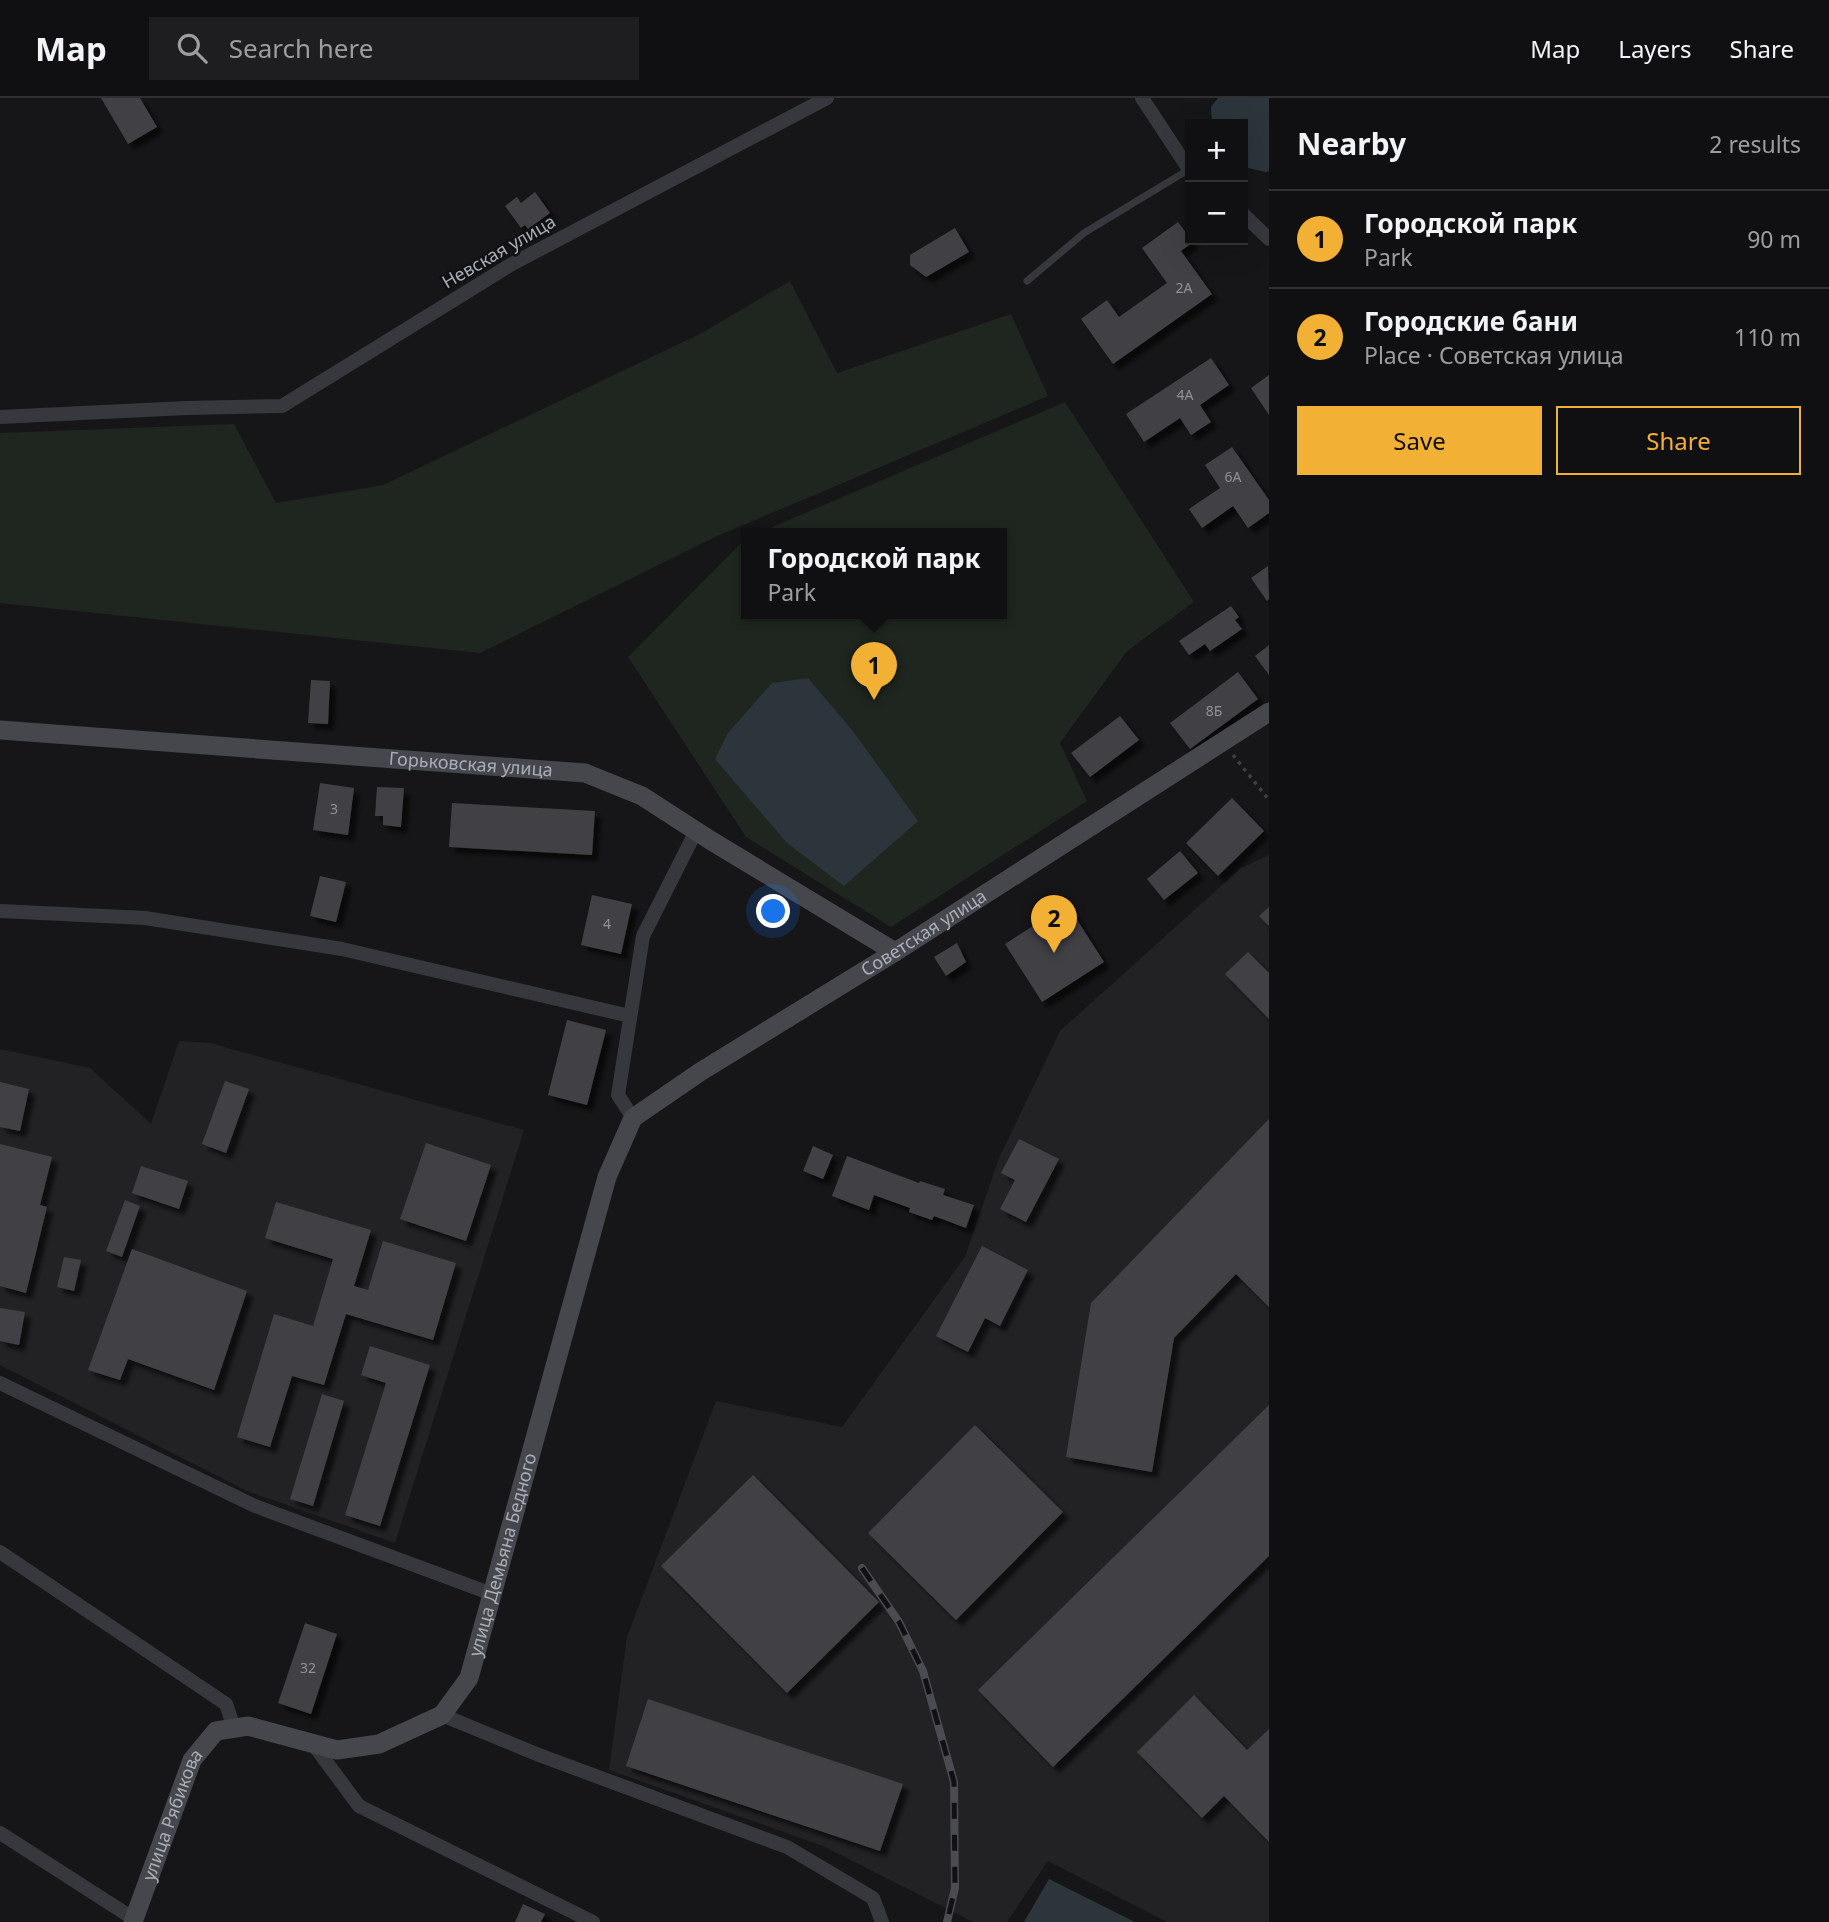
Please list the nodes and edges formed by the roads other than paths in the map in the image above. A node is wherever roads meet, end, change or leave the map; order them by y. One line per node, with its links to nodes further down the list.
1 (827, 98): 8 (street, Невская улица)
2 (1142, 98): 3 (street)
3 (1185, 165)
4 (1185, 173): 7 (lane)
5 (1248, 219): 6 (street)
6 (1269, 239)
7 (1027, 281)
8 (0, 417)
9 (1269, 712): 13 (main road, Советская улица)
10 (0, 730): 11 (main road, Горьковская улица)
11 (696, 831): 13 (main road, Горьковская улица); 14 (street)
12 (0, 911): 14 (street)
13 (895, 952): 15 (main road, Советская улица)
14 (631, 1016): 15 (street)
15 (633, 1118): 18 (main road, улица Демьяна Бедного)
16 (0, 1382): 18 (street)
17 (0, 1552): 20 (street)
18 (492, 1594): 19 (main road, улица Демьяна Бедного)
19 (442, 1715): 21 (main road, улица Демьяна Бедного); 25 (street)
20 (234, 1728): 21 (main road, улица Демьяна Бедного); 23 (main road, улица Рябикова)
21 (313, 1744): 24 (street)
22 (0, 1833): 23 (street)
23 (133, 1921)
24 (593, 1922)
25 (881, 1922)

